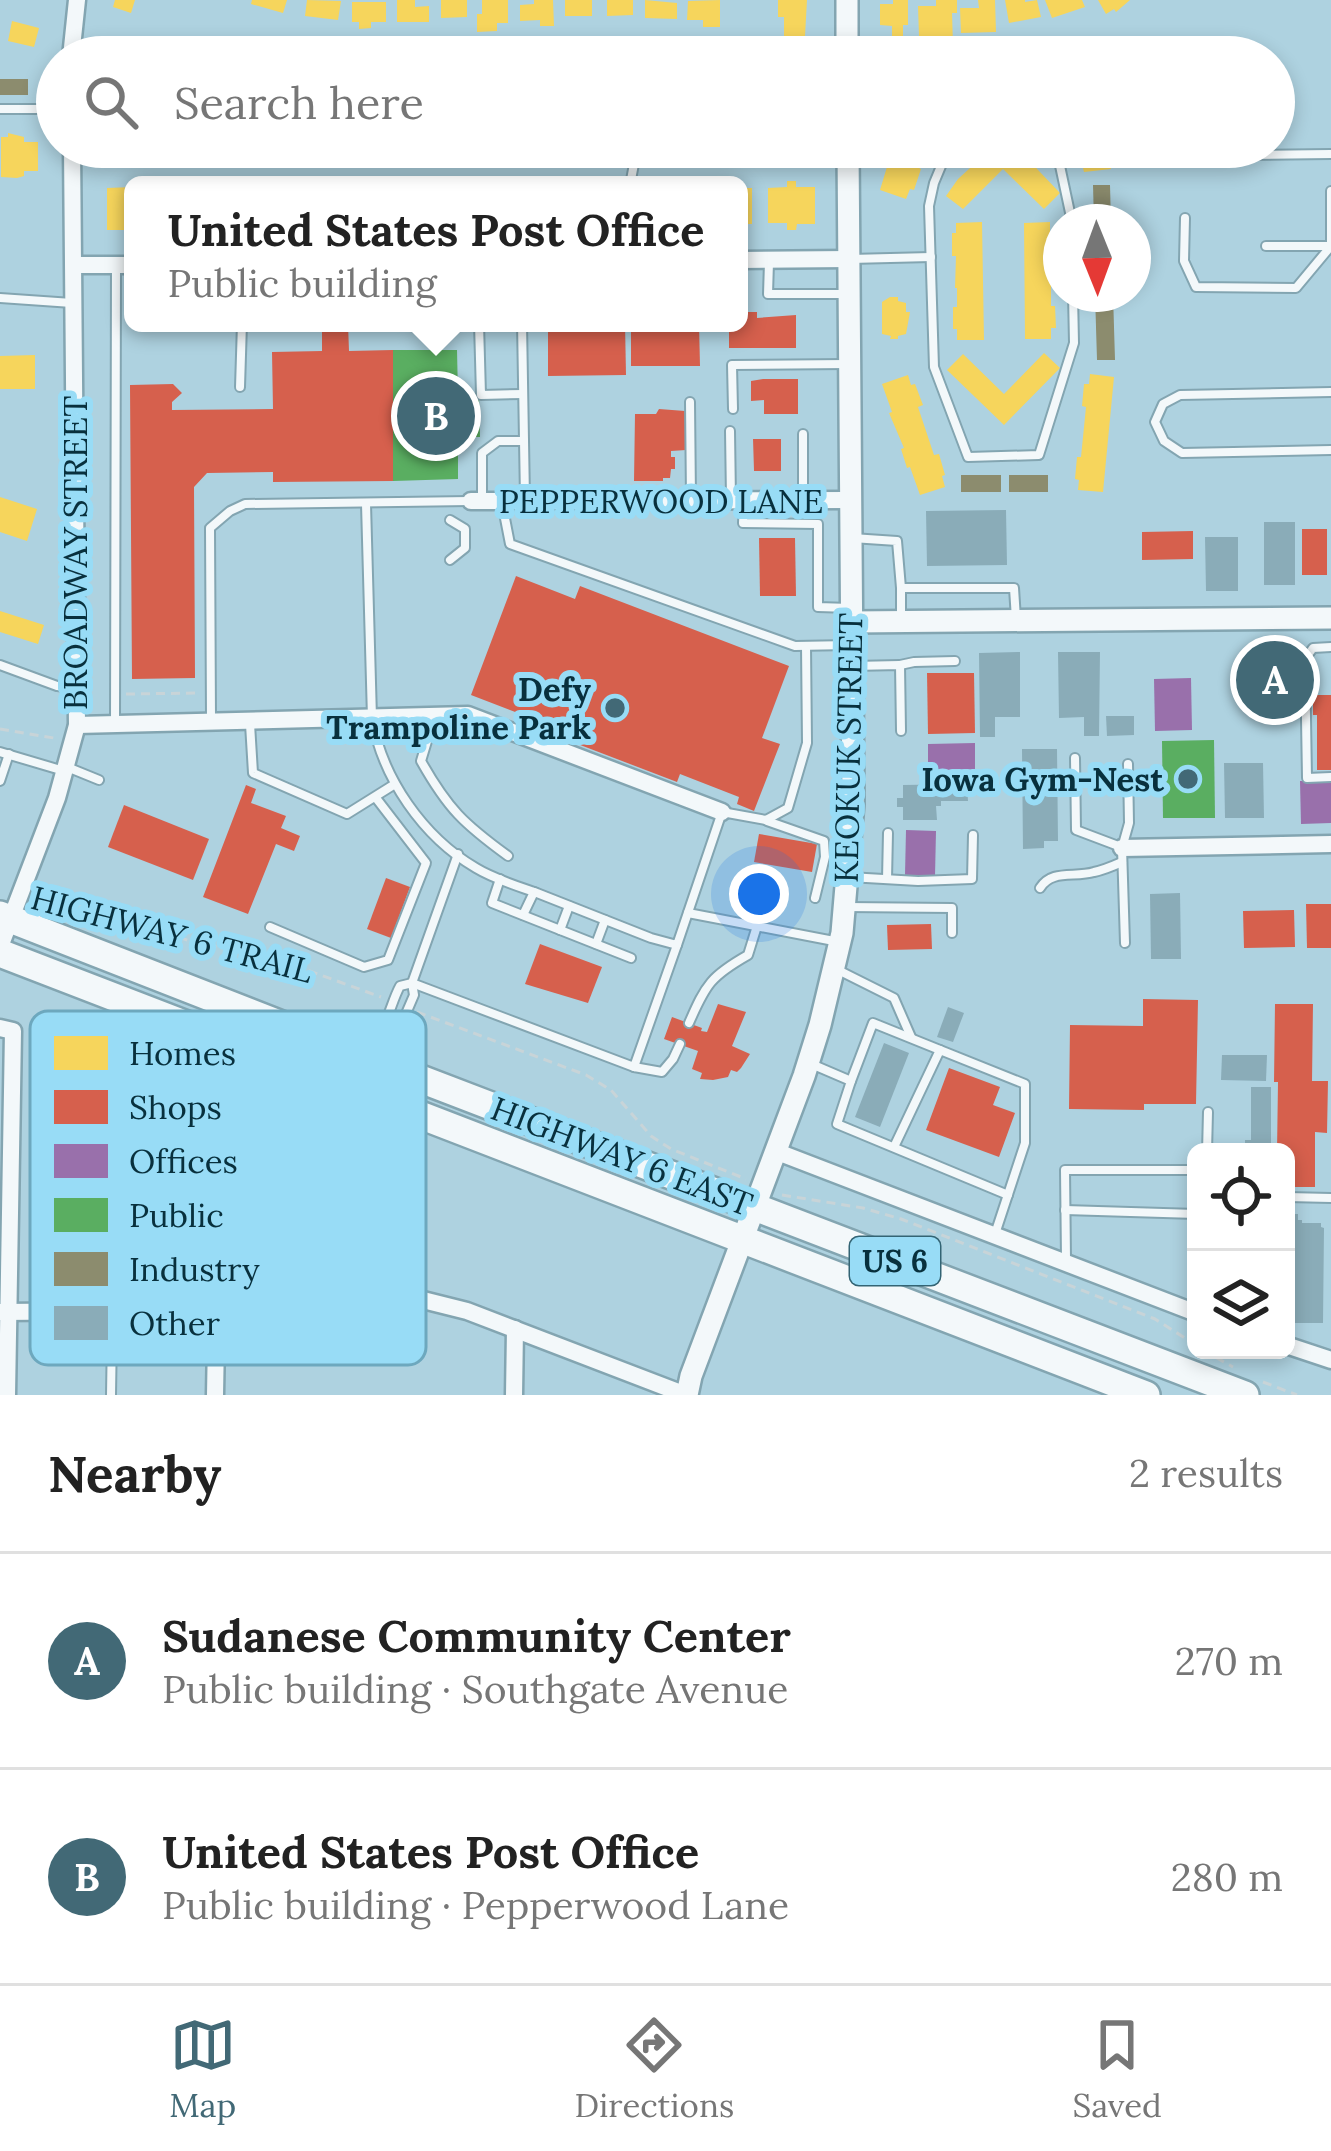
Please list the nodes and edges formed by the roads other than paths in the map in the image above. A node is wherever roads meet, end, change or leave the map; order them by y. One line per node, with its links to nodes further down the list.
1 (76, 0): 3 (street)
2 (847, 0): 4 (street)
3 (73, 36)
4 (847, 36)
5 (36, 109): 6 (lane)
6 (0, 110)
7 (1295, 154): 8 (lane)
8 (1331, 154)
9 (72, 168): 22 (street, BROADWAY STREET)
10 (848, 168): 19 (street, KEOKUK STREET)
11 (940, 168): 18 (lane)
12 (1060, 168): 14 (lane)
13 (1331, 191): 17 (lane)
14 (1068, 204)
15 (1185, 218): 17 (lane)
16 (1266, 246): 17 (lane)
17 (1331, 246)
18 (931, 257): 19 (lane); 28 (lane)
19 (849, 259): 21 (street); 24 (street, KEOKUK STREET)
20 (748, 260): 21 (street)
21 (769, 260): 24 (lane)
22 (74, 265): 23 (street); 26 (street, BROADWAY STREET)
23 (124, 265)
24 (849, 295): 32 (street, KEOKUK STREET)
25 (0, 298): 26 (lane)
26 (74, 303): 64 (street, BROADWAY STREET)
27 (124, 308): 69 (lane)
28 (1073, 312)
29 (242, 332): 33 (lane)
30 (479, 332): 35 (lane)
31 (522, 332): 35 (lane)
32 (849, 364): 37 (lane); 45 (street, KEOKUK STREET)
33 (240, 387)
34 (1331, 392): 41 (lane)
35 (523, 394): 40 (lane)
36 (690, 402): 42 (lane)
37 (733, 409)
38 (730, 431): 43 (lane)
39 (803, 434): 44 (lane)
40 (524, 442): 46 (lane); 48 (lane)
41 (1331, 450)
42 (691, 500): 43 (street, PEPPERWOOD LANE); 48 (street, PEPPERWOOD LANE)
43 (737, 500): 44 (street, PEPPERWOOD LANE); 54 (lane)
44 (802, 500): 45 (street, PEPPERWOOD LANE)
45 (850, 500): 51 (street, KEOKUK STREET)
46 (476, 501): 47 (street, PEPPERWOOD LANE); 49 (lane)
47 (502, 501): 48 (street, PEPPERWOOD LANE); 58 (lane)
48 (525, 501)
49 (366, 504): 66 (lane); 68 (lane)
50 (450, 520): 52 (lane)
51 (851, 538): 53 (lane); 54 (street, KEOKUK STREET)
52 (450, 560)
53 (901, 588): 56 (lane); 57 (lane)
54 (851, 615): 57 (street); 60 (street, KEOKUK STREET)
55 (1331, 618): 56 (street)
56 (1016, 620): 57 (street)
57 (902, 621)
58 (806, 646): 60 (lane); 82 (lane)
59 (1331, 647): 76 (lane)
60 (851, 656): 63 (lane); 89 (street, KEOKUK STREET)
61 (955, 662): 63 (lane)
62 (0, 665): 64 (lane)
63 (900, 665): 71 (lane)
64 (77, 688): 70 (street, BROADWAY STREET)
65 (434, 716): 66 (street); 81 (street); 88 (lane)
66 (372, 718): 67 (street); 79 (lane)
67 (250, 721): 68 (street); 80 (lane)
68 (212, 722): 69 (street)
69 (115, 724): 70 (street)
70 (77, 725): 75 (street, BROADWAY STREET)
71 (901, 731)
72 (5, 753): 75 (lane); 78 (lane)
73 (1075, 758): 87 (lane)
74 (1128, 764): 87 (lane)
75 (66, 770): 77 (lane); 97 (street, BROADWAY STREET)
76 (1331, 777)
77 (99, 780)
78 (0, 782)
79 (394, 784): 80 (lane); 86 (lane)
80 (376, 798): 102 (lane)
81 (722, 812): 82 (lane); 98 (lane)
82 (766, 820): 94 (lane)
83 (888, 833): 91 (lane)
84 (973, 835): 91 (lane)
85 (1331, 844): 87 (street)
86 (458, 854): 90 (lane); 112 (lane)
87 (1122, 855): 92 (lane); 106 (lane)
88 (508, 856)
89 (848, 877): 91 (lane); 96 (street, KEOKUK STREET)
90 (500, 879): 93 (lane); 99 (lane)
91 (887, 879)
92 (1040, 889)
93 (534, 892): 95 (lane); 99 (lane)
94 (815, 898)
95 (569, 906): 100 (lane); 103 (lane)
96 (845, 907): 104 (lane); 105 (street, KEOKUK STREET)
97 (10, 909): 109 (street, BROADWAY STREET); 114 (main road, HIGHWAY 6 EAST / US 6)
98 (688, 913): 101 (lane); 108 (lane)
99 (524, 915): 103 (lane)
100 (605, 920): 107 (lane); 108 (lane)
101 (757, 926): 105 (lane); 117 (lane)
102 (270, 927)
103 (560, 930): 107 (lane)
104 (952, 934)
105 (840, 942): 111 (street, KEOKUK STREET)
106 (1125, 943)
107 (596, 944): 110 (lane)
108 (677, 945): 123 (lane)
109 (0, 950): 113 (main road, HIGHWAY 6 EAST / US 6)
110 (632, 958)
111 (834, 968): 119 (lane); 122 (street, KEOKUK STREET)
112 (412, 983): 115 (lane); 116 (lane); 123 (lane)
113 (154, 1011)
114 (252, 1011)
115 (389, 1011)
116 (407, 1011)
117 (688, 1023)
118 (7, 1029): 143 (street)
119 (911, 1039): 121 (lane); 125 (lane)
120 (680, 1045): 123 (lane)
121 (940, 1050): 129 (lane); 132 (lane)
122 (808, 1063): 125 (lane); 130 (street, KEOKUK STREET)
123 (634, 1066)
124 (426, 1080): 133 (main road, HIGHWAY 6 EAST / US 6)
125 (851, 1081): 129 (lane)
126 (1208, 1112): 128 (lane)
127 (426, 1117): 139 (main road, HIGHWAY 6 EAST / US 6)
128 (1207, 1143)
129 (894, 1148): 132 (lane)
130 (776, 1151): 133 (street, KEOKUK STREET); 138 (street)
131 (1187, 1170): 136 (lane)
132 (1008, 1195): 138 (lane)
133 (759, 1197): 139 (street, KEOKUK STREET); 155 (main road, HIGHWAY 6 EAST / US 6)
134 (1295, 1198): 135 (lane)
135 (1331, 1198)
136 (1065, 1210): 137 (lane); 140 (lane)
137 (1187, 1214)
138 (995, 1236): 140 (street)
139 (743, 1239): 153 (street, KEOKUK STREET); 154 (main road, HIGHWAY 6 EAST / US 6)
140 (1066, 1263): 142 (street)
141 (426, 1301): 144 (street)
142 (1187, 1310)
143 (4, 1312): 149 (street)
144 (515, 1329): 152 (street); 153 (street)
145 (1295, 1348): 146 (street)
146 (1331, 1360)
147 (111, 1365): 150 (lane)
148 (215, 1365): 151 (street)
149 (8, 1395)
150 (111, 1395)
151 (214, 1395)
152 (514, 1395)
153 (687, 1395)
154 (1146, 1395)
155 (1245, 1395)

